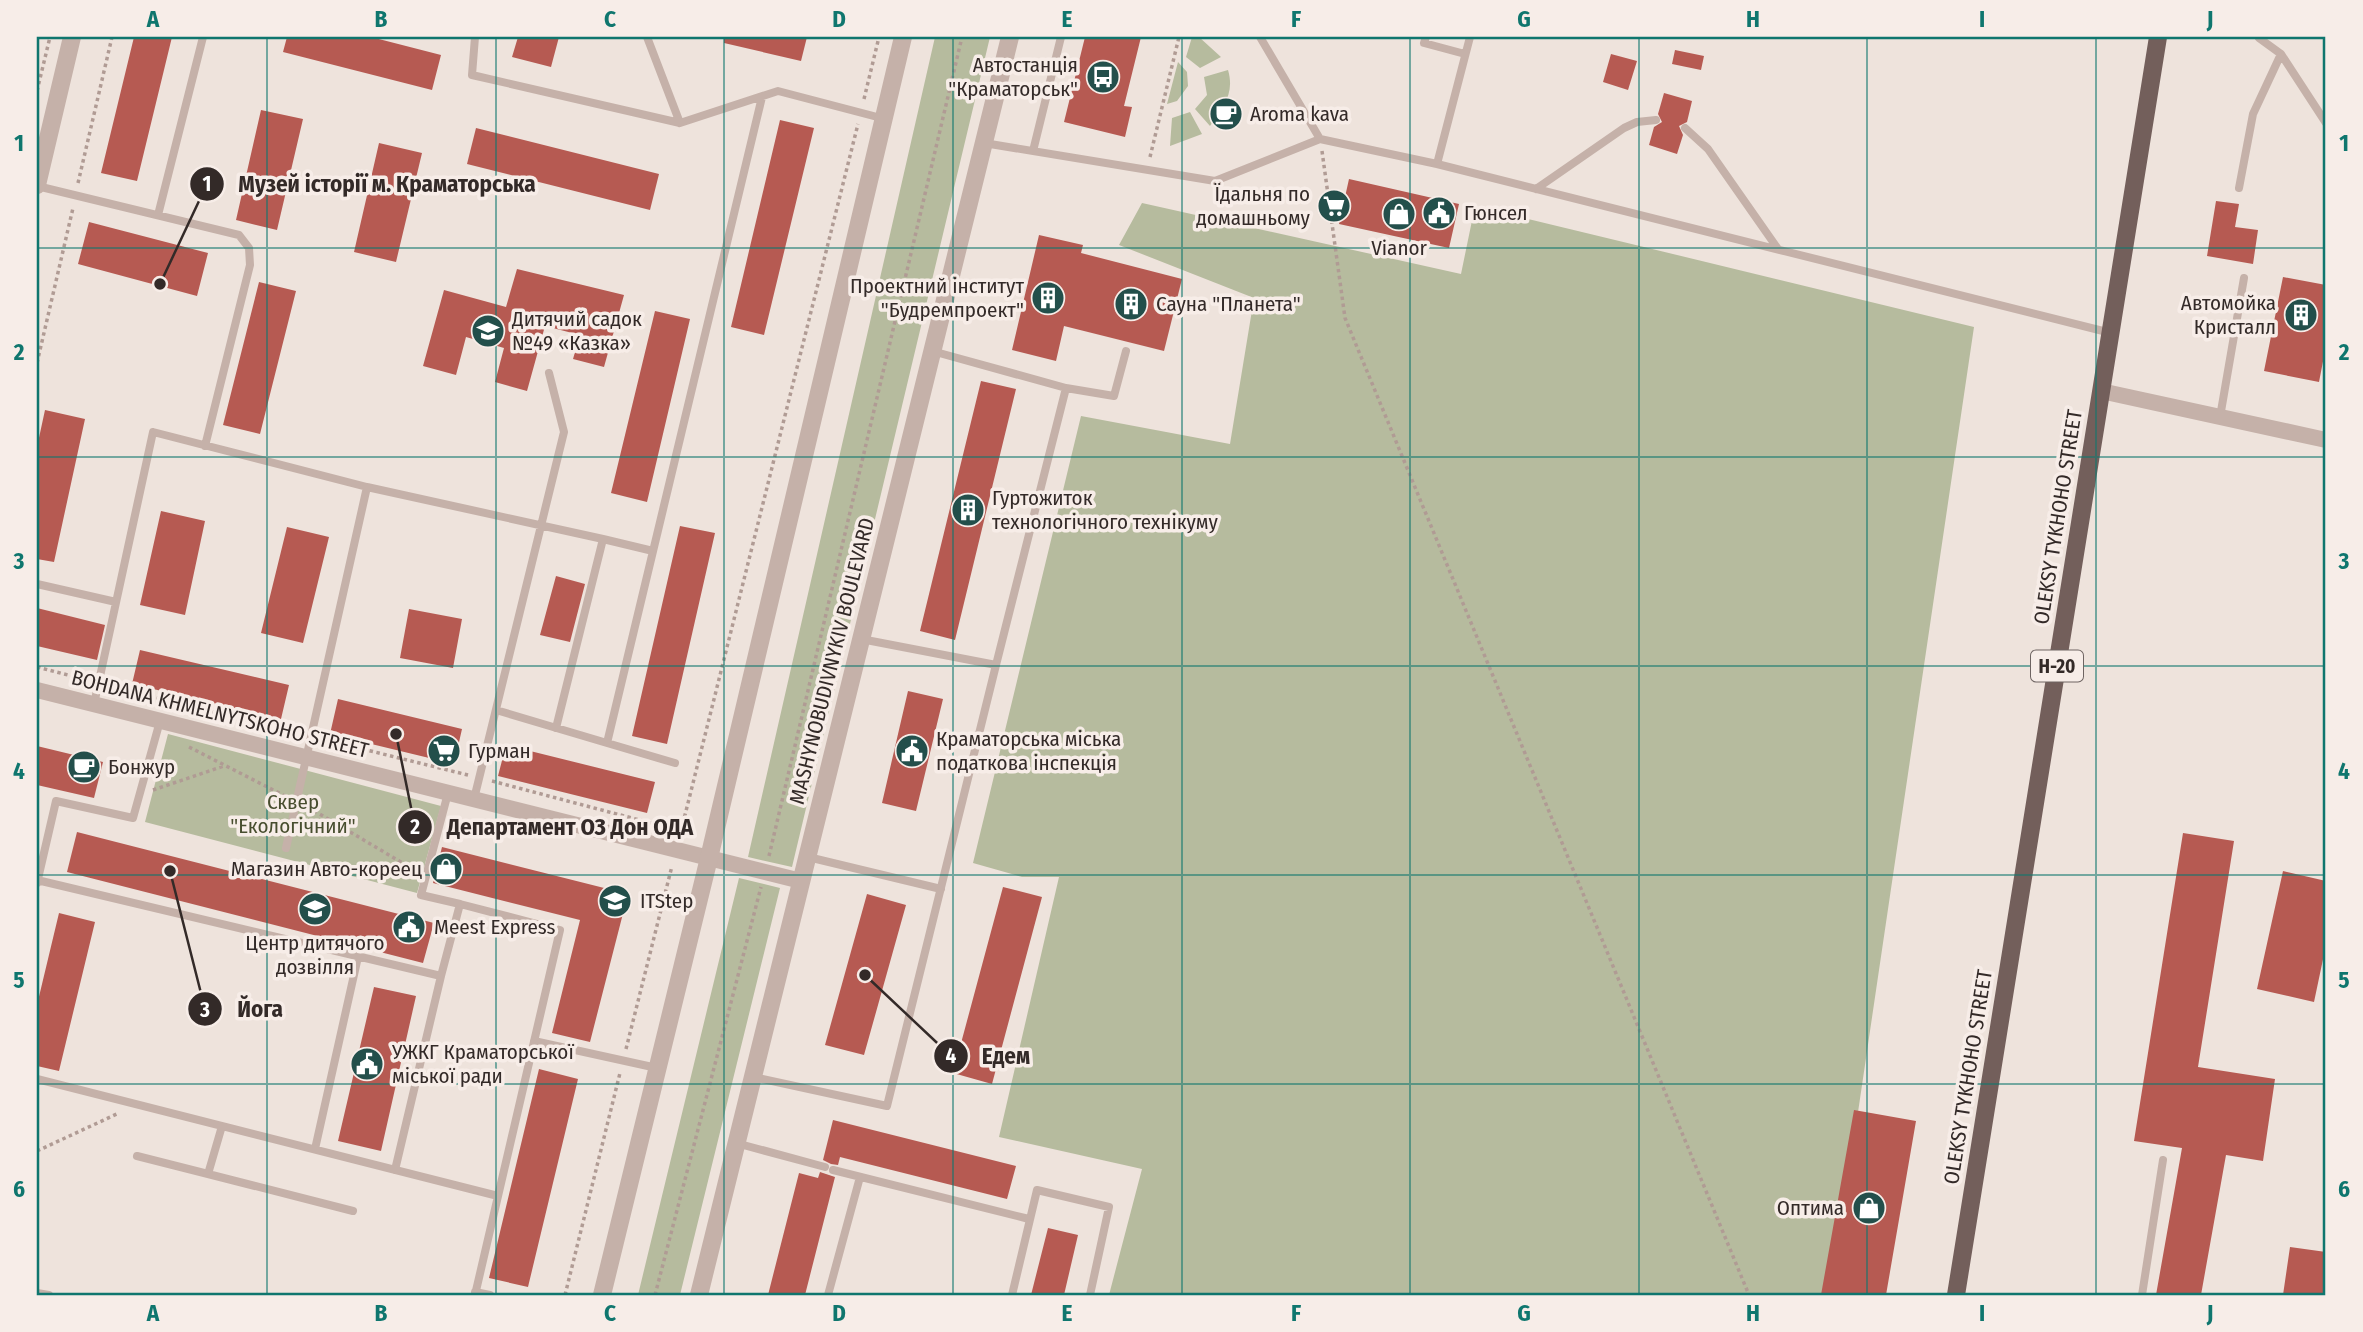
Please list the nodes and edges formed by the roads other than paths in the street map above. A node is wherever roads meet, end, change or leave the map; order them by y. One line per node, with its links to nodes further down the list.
1 (72, 37): 23 (street)
2 (203, 37): 29 (lane)
3 (475, 37): 18 (lane)
4 (647, 37): 18 (lane)
5 (903, 37): 16 (street)
6 (1010, 37): 22 (street, MASHYNOBUDIVNYKIV BOULEVARD)
7 (1061, 37): 24 (lane)
8 (1260, 37): 21 (lane)
9 (1426, 37): 13 (lane)
10 (1470, 37): 13 (lane)
11 (2158, 37): 32 (main road, OLEKSY TYKHOHO STREET / Н-20)
12 (2259, 37): 14 (lane)
13 (1465, 54): 25 (lane)
14 (2281, 54): 19 (lane); 27 (lane)
15 (762, 97): 16 (lane); 18 (lane); 44 (lane)
16 (885, 119): 61 (street)
17 (1656, 120): 28 (lane)
18 (680, 124)
19 (2326, 124)
20 (1685, 128): 30 (lane)
21 (1320, 139): 24 (lane); 25 (lane)
22 (984, 143): 24 (lane); 33 (street, MASHYNOBUDIVNYKIV BOULEVARD)
23 (41, 150): 26 (street)
24 (1034, 151)
25 (1437, 164): 28 (lane)
26 (37, 185): 29 (lane)
27 (2239, 188)
28 (1536, 189): 30 (lane)
29 (158, 215): 40 (lane)
30 (1778, 249): 32 (lane)
31 (2244, 278): 38 (lane)
32 (2111, 333): 37 (main road, OLEKSY TYKHOHO STREET / Н-20)
33 (932, 351): 36 (lane); 47 (street, MASHYNOBUDIVNYKIV BOULEVARD)
34 (1126, 351): 36 (lane)
35 (549, 373): 42 (lane)
36 (1066, 388): 48 (lane)
37 (2101, 391): 38 (street); 92 (main road, OLEKSY TYKHOHO STREET / Н-20)
38 (2220, 417): 39 (street)
39 (2326, 440)
40 (205, 446): 41 (lane); 46 (lane)
41 (368, 487): 42 (lane); 55 (lane)
42 (542, 523): 43 (lane); 51 (lane)
43 (603, 539): 44 (lane); 53 (lane)
44 (653, 551): 54 (lane)
45 (37, 584): 46 (lane)
46 (116, 602): 50 (lane)
47 (861, 639): 48 (lane); 60 (street, MASHYNOBUDIVNYKIV BOULEVARD)
48 (996, 665): 64 (lane)
49 (37, 690): 50 (street, BOHDANA KHMELNYTSKOHO STREET)
50 (93, 704): 52 (street, BOHDANA KHMELNYTSKOHO STREET)
51 (496, 710): 53 (lane); 58 (lane)
52 (160, 721): 55 (street, BOHDANA KHMELNYTSKOHO STREET); 62 (lane)
53 (556, 728): 54 (lane)
54 (607, 743): 56 (lane)
55 (307, 758): 57 (street, BOHDANA KHMELNYTSKOHO STREET); 59 (lane)
56 (675, 763)
57 (448, 793): 58 (street, BOHDANA KHMELNYTSKOHO STREET); 65 (lane)
58 (474, 799): 61 (street, BOHDANA KHMELNYTSKOHO STREET)
59 (286, 848)
60 (807, 857): 63 (street, MASHYNOBUDIVNYKIV BOULEVARD); 64 (lane)
61 (709, 858): 63 (street, BOHDANA KHMELNYTSKOHO STREET); 69 (street)
62 (37, 881): 66 (lane)
63 (801, 881): 70 (street, MASHYNOBUDIVNYKIV BOULEVARD)
64 (942, 889): 70 (lane)
65 (460, 904): 67 (lane); 68 (lane)
66 (358, 957): 67 (lane); 74 (lane)
67 (441, 976): 77 (lane)
68 (534, 1041): 69 (lane); 80 (lane)
69 (657, 1068): 87 (street)
70 (753, 1077): 73 (street, MASHYNOBUDIVNYKIV BOULEVARD)
71 (37, 1079): 72 (lane)
72 (222, 1126): 74 (lane); 78 (lane)
73 (737, 1143): 79 (lane); 88 (street, MASHYNOBUDIVNYKIV BOULEVARD)
74 (315, 1149): 77 (lane)
75 (137, 1156): 78 (lane)
76 (2163, 1160): 93 (lane)
77 (395, 1170): 80 (lane)
78 (208, 1174): 81 (lane)
79 (860, 1177): 82 (lane); 89 (lane)
80 (498, 1196): 84 (lane)
81 (353, 1211)
82 (1029, 1219): 90 (lane); 91 (lane)
83 (37, 1293): 85 (lane)
84 (475, 1294): 86 (lane)
85 (49, 1295)
86 (490, 1295)
87 (601, 1295)
88 (699, 1295)
89 (828, 1295)
90 (1012, 1295)
91 (1090, 1295)
92 (1956, 1295)
93 (2142, 1295)

